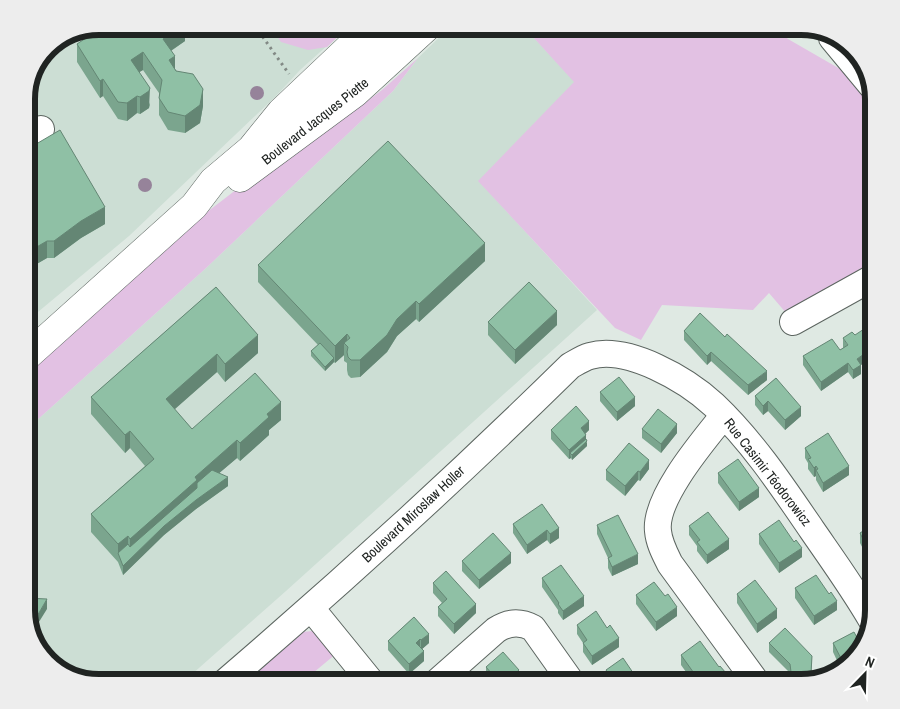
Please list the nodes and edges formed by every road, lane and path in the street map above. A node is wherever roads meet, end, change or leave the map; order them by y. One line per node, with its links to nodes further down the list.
1 (262, 35): 7 (path)
2 (362, 35): 9 (main road, Boulevard Jacques Piette)
3 (390, 35): 8 (street)
4 (418, 35): 10 (main road, Boulevard Jacques Piette)
5 (842, 50): 6 (street)
6 (856, 67)
7 (294, 80)
8 (296, 120): 9 (street); 10 (street)
9 (251, 149): 11 (main road, Boulevard Jacques Piette)
10 (242, 176): 11 (main road, Boulevard Jacques Piette)
11 (194, 206): 14 (main road, Boulevard Jacques Piette)
12 (865, 283): 13 (street)
13 (793, 322)
14 (35, 349)
15 (605, 354): 16 (street, Rue Casimir Téodorowicz); 17 (street, Boulevard Miroslaw Holler)
16 (724, 415): 18 (street, Rue Casimir Téodorowicz); 23 (street)
17 (311, 608): 19 (street, Boulevard Miroslaw Holler); 20 (street)
18 (865, 608)
19 (234, 674)
20 (365, 674)
21 (446, 674): 22 (street)
22 (566, 674)
23 (750, 674)

